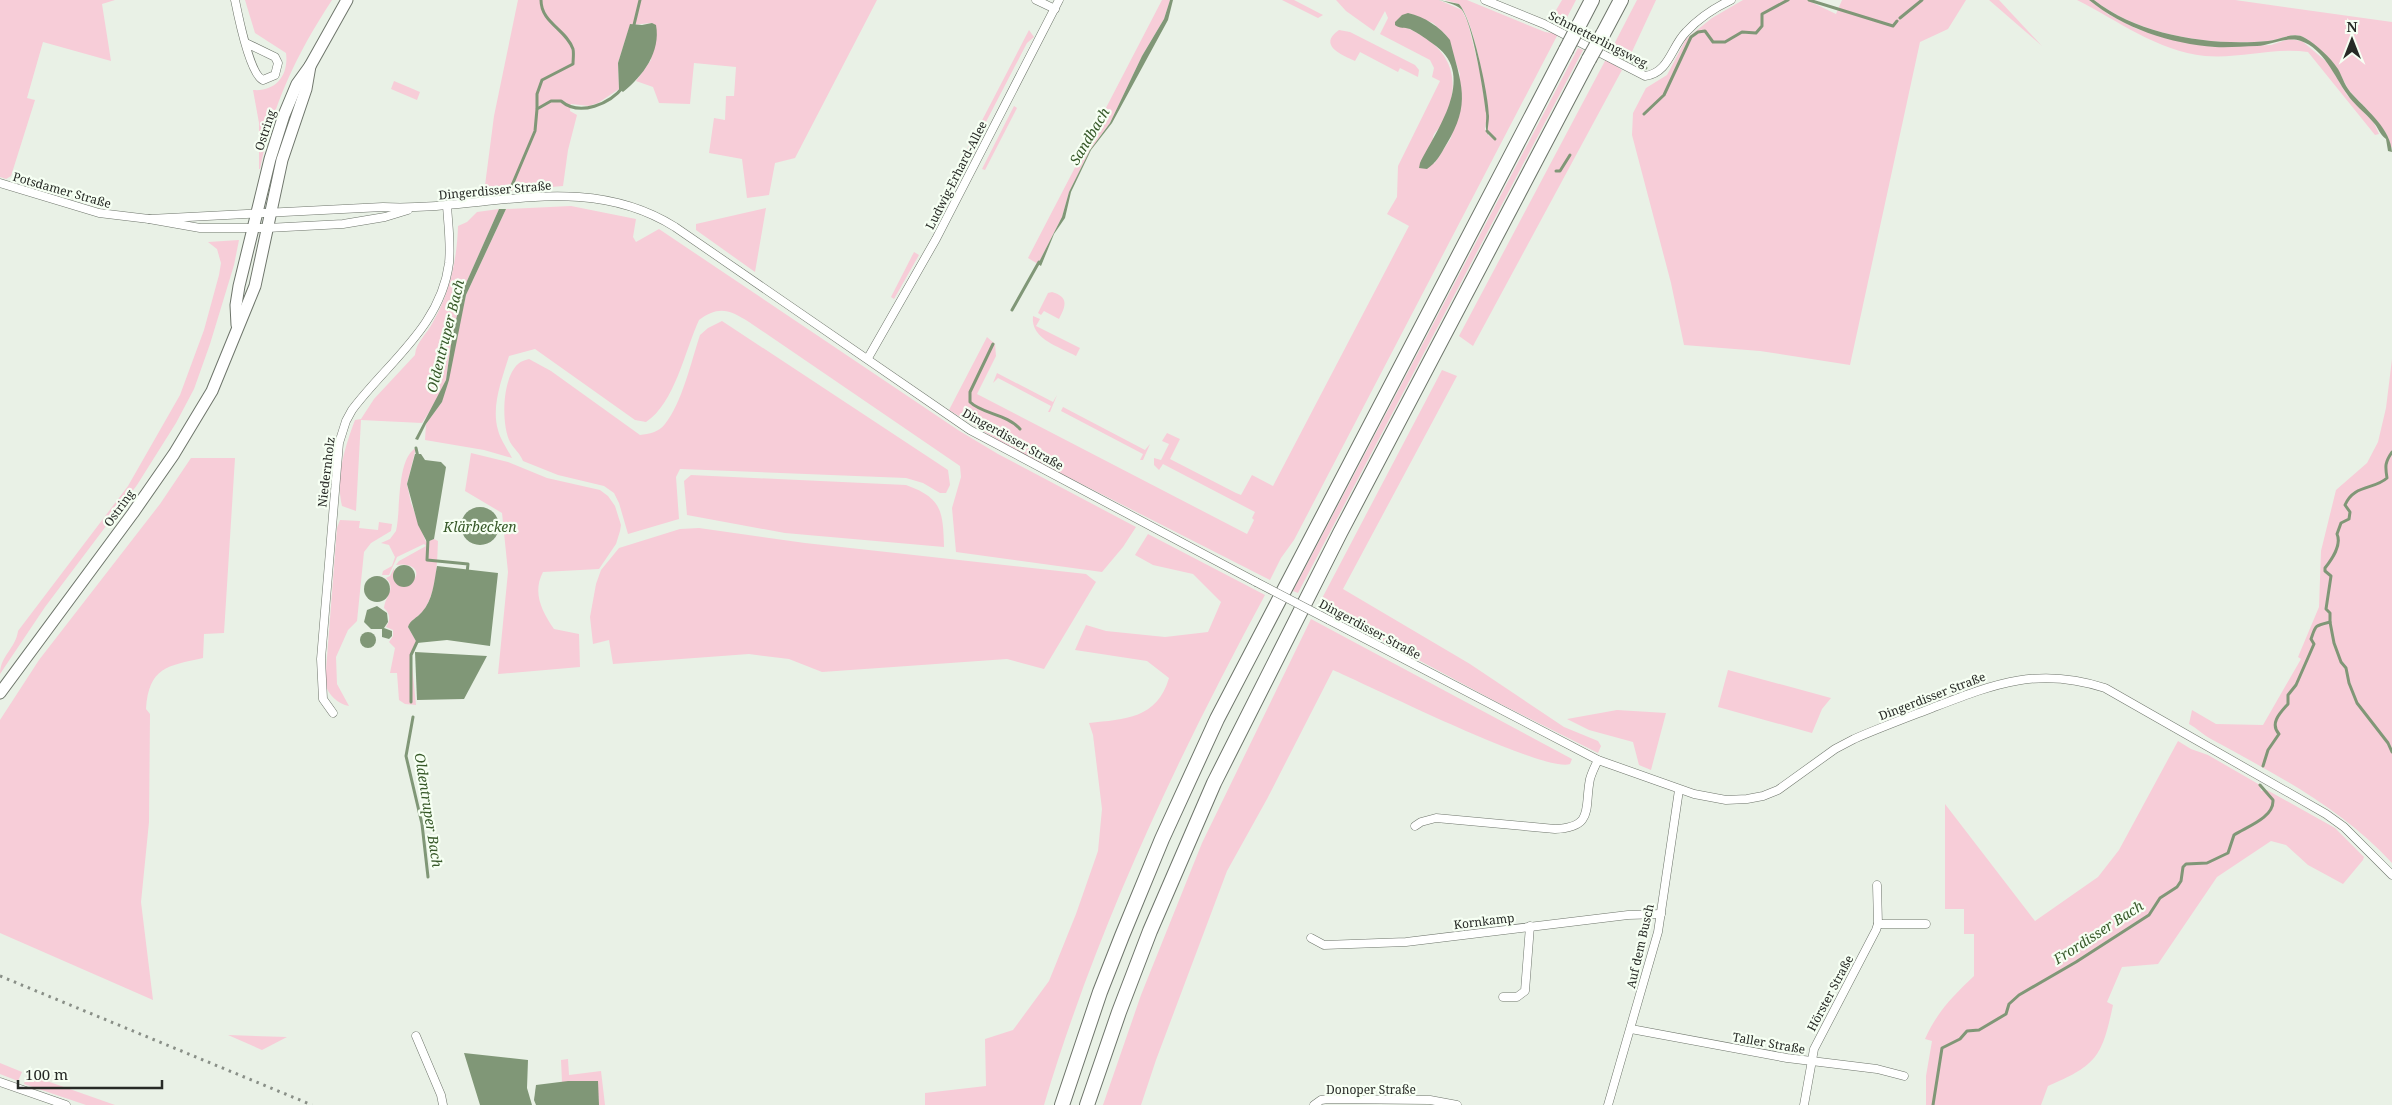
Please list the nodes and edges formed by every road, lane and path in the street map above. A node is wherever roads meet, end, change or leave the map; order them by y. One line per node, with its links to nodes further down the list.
1 (235, 0): 10 (street)
2 (347, 0): 11 (main road, Ostring)
3 (1036, 0): 9 (street)
4 (1060, 0): 9 (street, Ludwig-Erhard-Allee)
5 (1485, 0): 8 (street, Schmetterlingsweg)
6 (1592, 0): 43 (highway, bridge)
7 (1620, 0): 44 (highway, bridge)
8 (1731, 0)
9 (1055, 9): 21 (street, Ludwig-Erhard-Allee)
10 (246, 43): 10 (street)
11 (310, 66): 15 (main road, Ostring); 16 (main road, Ostring)
12 (0, 183): 17 (street, Potsdamer Straße)
13 (447, 205): 14 (street, Dingerdisser Straße); 21 (street, Dingerdisser Straße); 23 (street, Niedernholz)
14 (414, 208): 15 (street, Dingerdisser Straße); 19 (street, Dingerdisser Straße)
15 (270, 213): 16 (street, Dingerdisser Straße); 19 (main road, Ostring)
16 (257, 214): 17 (street, Potsdamer Straße); 18 (main road, Ostring)
17 (148, 219): 18 (street, Potsdamer Straße)
18 (254, 228): 19 (street, Dingerdisser Straße); 20 (main road, Ostring)
19 (267, 228): 20 (main road, Ostring)
20 (237, 325): 22 (main road, Ostring)
21 (868, 358): 24 (street, Dingerdisser Straße, bridge)
22 (0, 694)
23 (332, 713)
24 (1598, 760): 25 (street, Dingerdisser Straße); 26 (street)
25 (1679, 790): 27 (street, Dingerdisser Straße); 29 (street, Auf dem Busch)
26 (1415, 826)
27 (2392, 875)
28 (1877, 886): 30 (street, Hörster Straße)
29 (1661, 914): 32 (street, Kornkamp); 35 (street, Auf dem Busch)
30 (1878, 924): 31 (street); 37 (street, Hörster Straße)
31 (1926, 924)
32 (1530, 926): 33 (street, Kornkamp); 34 (street)
33 (1310, 938)
34 (1504, 997)
35 (1631, 1028): 37 (street, Taller Straße); 47 (street, Auf dem Busch)
36 (416, 1036): 42 (street)
37 (1810, 1062): 38 (street, Taller Straße); 48 (street, Hörster Straße)
38 (1904, 1076)
39 (0, 1082): 41 (street)
40 (1429, 1102): 45 (street, Donoper Straße); 46 (street, Donoper Straße)
41 (66, 1105)
42 (443, 1105)
43 (1062, 1105)
44 (1087, 1105)
45 (1314, 1105)
46 (1457, 1105)
47 (1608, 1105)
48 (1804, 1105)

